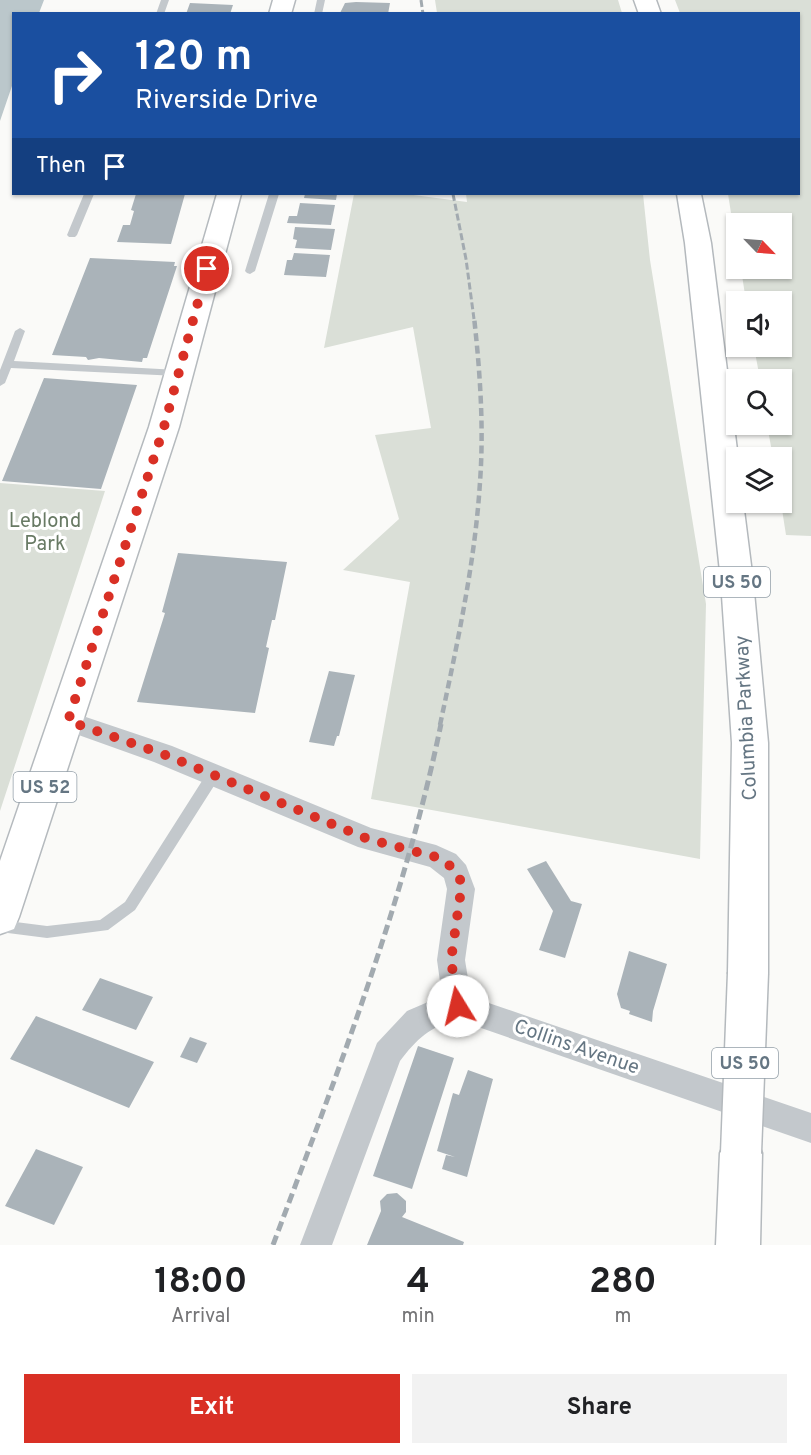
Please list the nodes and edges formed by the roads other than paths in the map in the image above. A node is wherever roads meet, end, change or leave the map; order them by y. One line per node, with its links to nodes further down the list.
1 (89, 195): 5 (lane)
2 (229, 195): 9 (main road, US 52)
3 (274, 195): 6 (lane)
4 (689, 195): 18 (main road, Columbia Parkway / US 50, bridge)
5 (72, 235)
6 (250, 271)
7 (20, 331): 8 (lane)
8 (8, 363): 9 (lane); 10 (lane)
9 (178, 373): 11 (main road, US 52)
10 (0, 383)
11 (68, 721): 12 (street); 13 (main road, US 52)
12 (214, 774): 14 (lane); 15 (street)
13 (0, 917)
14 (0, 926)
15 (458, 1006): 16 (street, Collins Avenue); 17 (street)
16 (811, 1128)
17 (316, 1245)
18 (738, 1245)

